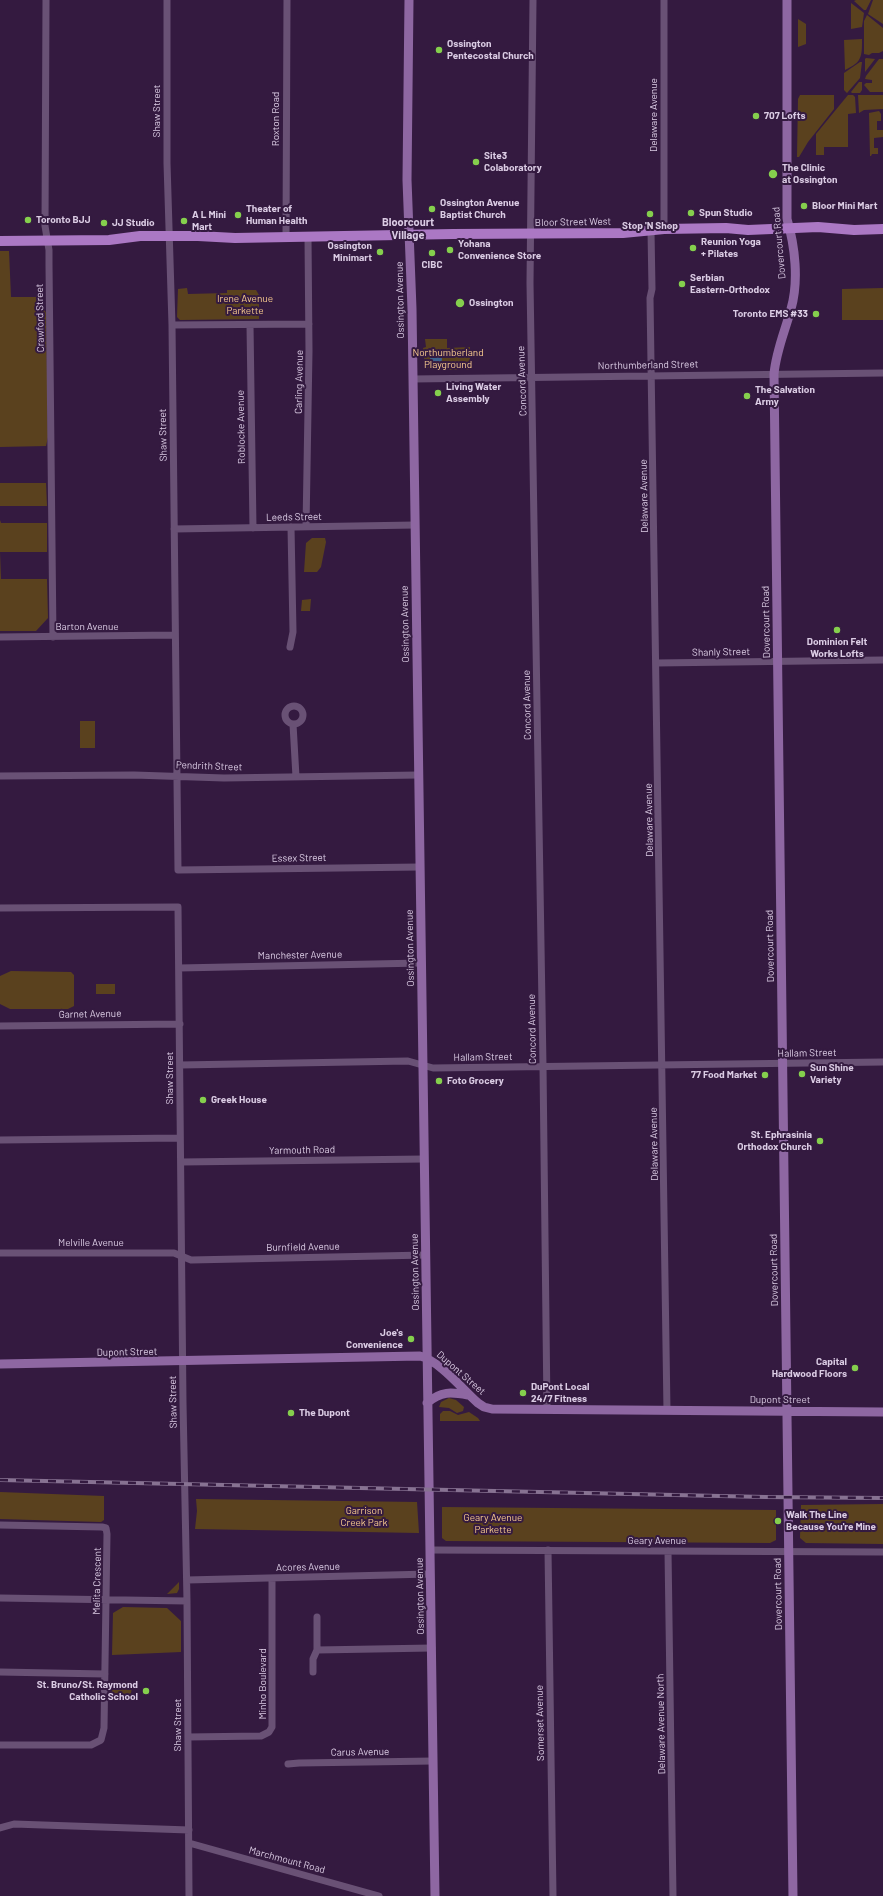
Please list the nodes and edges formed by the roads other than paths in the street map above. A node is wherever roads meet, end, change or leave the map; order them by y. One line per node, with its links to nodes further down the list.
1 (46, 0): 17 (street, Crawford Street)
2 (167, 0): 14 (street, Shaw Street)
3 (287, 0): 15 (street, Roxton Road)
4 (409, 0): 12 (street, Ossington Avenue)
5 (533, 0): 13 (street, Concord Avenue)
6 (664, 0): 9 (street, Delaware Avenue)
7 (787, 0): 8 (street, Dovercourt Road)
8 (790, 228): 9 (main road, Bloor Street West); 10 (main road, Bloor Street West); 23 (street, Dovercourt Road)
9 (664, 229): 11 (main road, Bloor Street West)
10 (883, 230)
11 (651, 231): 13 (main road, Bloor Street West); 24 (street, Delaware Avenue)
12 (409, 234): 13 (main road, Bloor Street West); 16 (main road, Bloor Street West); 26 (street, Ossington Avenue)
13 (531, 234): 25 (street, Concord Avenue)
14 (169, 236): 15 (main road, Bloor Street West); 17 (main road, Bloor Street West); 20 (street, Shaw Street)
15 (286, 237): 16 (main road, Bloor Street West)
16 (308, 237): 19 (street, Carling Avenue)
17 (48, 240): 18 (main road, Bloor Street West); 32 (street, Crawford Street)
18 (0, 241)
19 (309, 324): 21 (street); 29 (street, Carling Avenue)
20 (172, 325): 21 (street); 31 (street, Shaw Street)
21 (250, 325): 30 (street, Roblocke Avenue)
22 (883, 373): 23 (street, Northumberland Street)
23 (774, 374): 24 (street, Northumberland Street); 37 (street, Dovercourt Road)
24 (652, 375): 25 (street, Northumberland Street); 38 (street, Delaware Avenue)
25 (532, 377): 26 (street, Northumberland Street); 56 (street, Concord Avenue)
26 (413, 379): 27 (street, Ossington Avenue)
27 (415, 526): 29 (street, Leeds Street); 42 (street, Ossington Avenue)
28 (291, 527): 29 (street, Leeds Street); 30 (street, Leeds Street); 35 (street)
29 (306, 527)
30 (253, 528): 31 (street, Leeds Street)
31 (174, 529): 33 (street, Shaw Street)
32 (53, 636): 33 (street, Barton Avenue); 34 (street, Barton Avenue)
33 (175, 636): 41 (street, Shaw Street)
34 (0, 637)
35 (290, 647)
36 (883, 660): 37 (street, Shanly Street)
37 (777, 662): 38 (street, Shanly Street); 52 (street, Dovercourt Road)
38 (656, 663): 53 (street, Delaware Avenue)
39 (293, 724): 43 (street)
40 (0, 776): 41 (street, Pendrith Street)
41 (176, 776): 43 (street, Pendrith Street); 45 (street, Shaw Street)
42 (418, 776): 43 (street, Pendrith Street); 44 (street, Ossington Avenue)
43 (296, 777)
44 (420, 867): 45 (street, Essex Street); 47 (street, Ossington Avenue)
45 (178, 870)
46 (0, 908): 48 (street, Shaw Street)
47 (422, 963): 48 (street, Manchester Avenue); 55 (street, Ossington Avenue)
48 (179, 968): 49 (street, Shaw Street)
49 (180, 1024): 50 (street, Garnet Avenue); 54 (street, Shaw Street)
50 (0, 1026)
51 (883, 1062): 52 (street, Hallam Street)
52 (782, 1063): 53 (street, Hallam Street); 71 (street, Dovercourt Road)
53 (662, 1065): 56 (street, Hallam Street); 70 (street, Delaware Avenue)
54 (180, 1066): 55 (street, Hallam Street); 57 (street, Shaw Street)
55 (424, 1066): 56 (street, Hallam Street); 59 (street, Ossington Avenue)
56 (543, 1066): 69 (street, Concord Avenue)
57 (180, 1138): 58 (street); 60 (street, Shaw Street)
58 (0, 1140)
59 (424, 1158): 60 (street, Yarmouth Road); 63 (street, Ossington Avenue)
60 (181, 1162): 62 (street, Shaw Street)
61 (0, 1253): 62 (street, Melville Avenue)
62 (182, 1255): 63 (street, Burnfield Avenue); 65 (street, Shaw Street)
63 (426, 1255): 64 (street, Ossington Avenue)
64 (427, 1358): 65 (street, Dupont Street); 67 (street, Dupont Street); 68 (street, Ossington Avenue)
65 (183, 1361): 66 (street, Dupont Street); 81 (street, Shaw Street)
66 (0, 1364)
67 (468, 1395): 68 (street); 69 (street, Dupont Street)
68 (427, 1402): 74 (street, Ossington Avenue)
69 (547, 1409): 70 (street, Dupont Street)
70 (667, 1410): 71 (street, Dupont Street)
71 (787, 1410): 72 (street, Dupont Street); 77 (street, Dovercourt Road)
72 (883, 1412)
73 (0, 1524): 83 (street, Melita Crescent)
74 (430, 1550): 75 (street, Geary Avenue); 79 (street, Ossington Avenue)
75 (548, 1550): 76 (street, Geary Avenue); 101 (street, Somerset Avenue)
76 (668, 1551): 77 (street, Geary Avenue); 102 (street, Delaware Avenue North)
77 (788, 1552): 78 (street, Geary Avenue); 103 (street, Dovercourt Road)
78 (883, 1552)
79 (430, 1574): 80 (street, Acores Avenue); 86 (street, Ossington Avenue)
80 (272, 1578): 81 (street, Acores Avenue); 91 (street, Minho Boulevard)
81 (187, 1580): 84 (street, Shaw Street)
82 (0, 1598): 83 (street)
83 (106, 1600): 84 (street); 90 (street, Melita Crescent)
84 (187, 1601): 91 (street, Shaw Street)
85 (317, 1617): 87 (street)
86 (432, 1648): 87 (street); 93 (street, Ossington Avenue)
87 (316, 1650): 89 (street)
88 (0, 1672): 90 (street)
89 (313, 1672)
90 (105, 1674): 92 (street, Melita Crescent)
91 (188, 1737): 96 (street, Shaw Street)
92 (0, 1745)
93 (433, 1761): 94 (street, Carus Avenue); 100 (street, Ossington Avenue)
94 (288, 1764)
95 (0, 1828): 96 (street)
96 (189, 1830): 97 (street, Shaw Street)
97 (189, 1843): 98 (street, Shaw Street); 99 (street, Marchmount Road)
98 (189, 1896)
99 (379, 1896)
100 (435, 1896)
101 (552, 1896)
102 (673, 1896)
103 (793, 1896)

